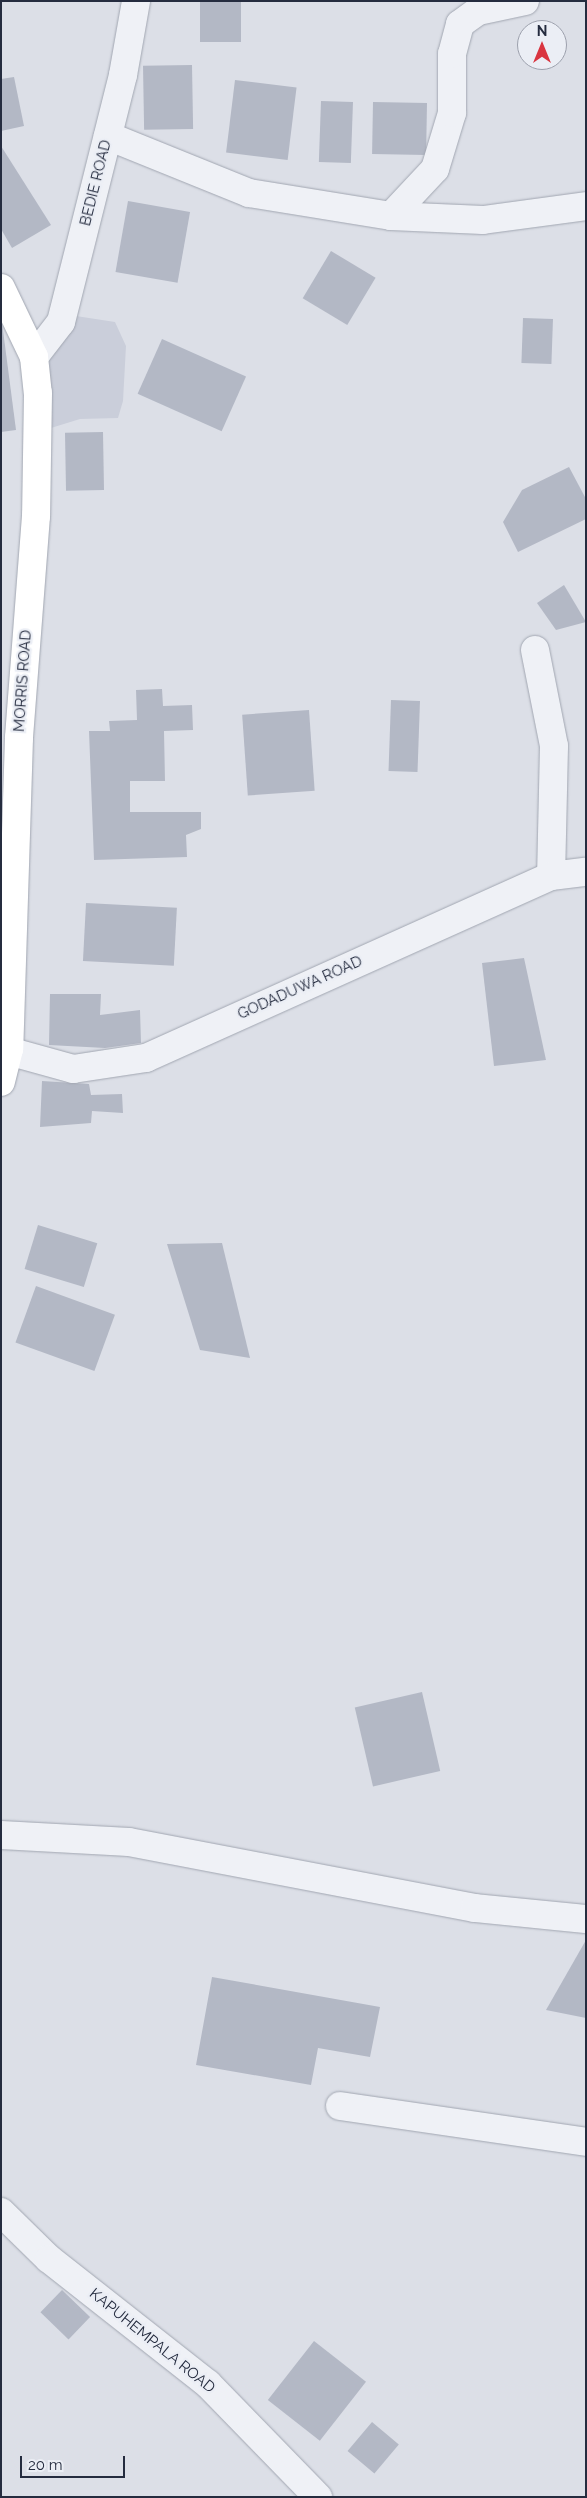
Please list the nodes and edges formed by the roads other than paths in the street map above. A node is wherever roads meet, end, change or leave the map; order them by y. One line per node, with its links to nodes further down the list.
1 (136, 1): 3 (street, BEDIE ROAD)
2 (526, 1): 5 (street)
3 (108, 136): 5 (street); 7 (street, BEDIE ROAD)
4 (586, 206): 5 (street)
5 (391, 216)
6 (1, 288): 7 (main road, MORRIS ROAD)
7 (34, 357): 11 (main road, MORRIS ROAD)
8 (535, 650): 10 (street)
9 (586, 872): 10 (street, GODADUWA ROAD)
10 (551, 876): 11 (street, GODADUWA ROAD)
11 (5, 1049): 12 (main road, MORRIS ROAD)
12 (1, 1082)
13 (1, 1835): 14 (street)
14 (586, 1919)
15 (340, 2106): 16 (street)
16 (586, 2142)
17 (1, 2212): 18 (street, KAPUHEMPALA ROAD)
18 (318, 2497)

